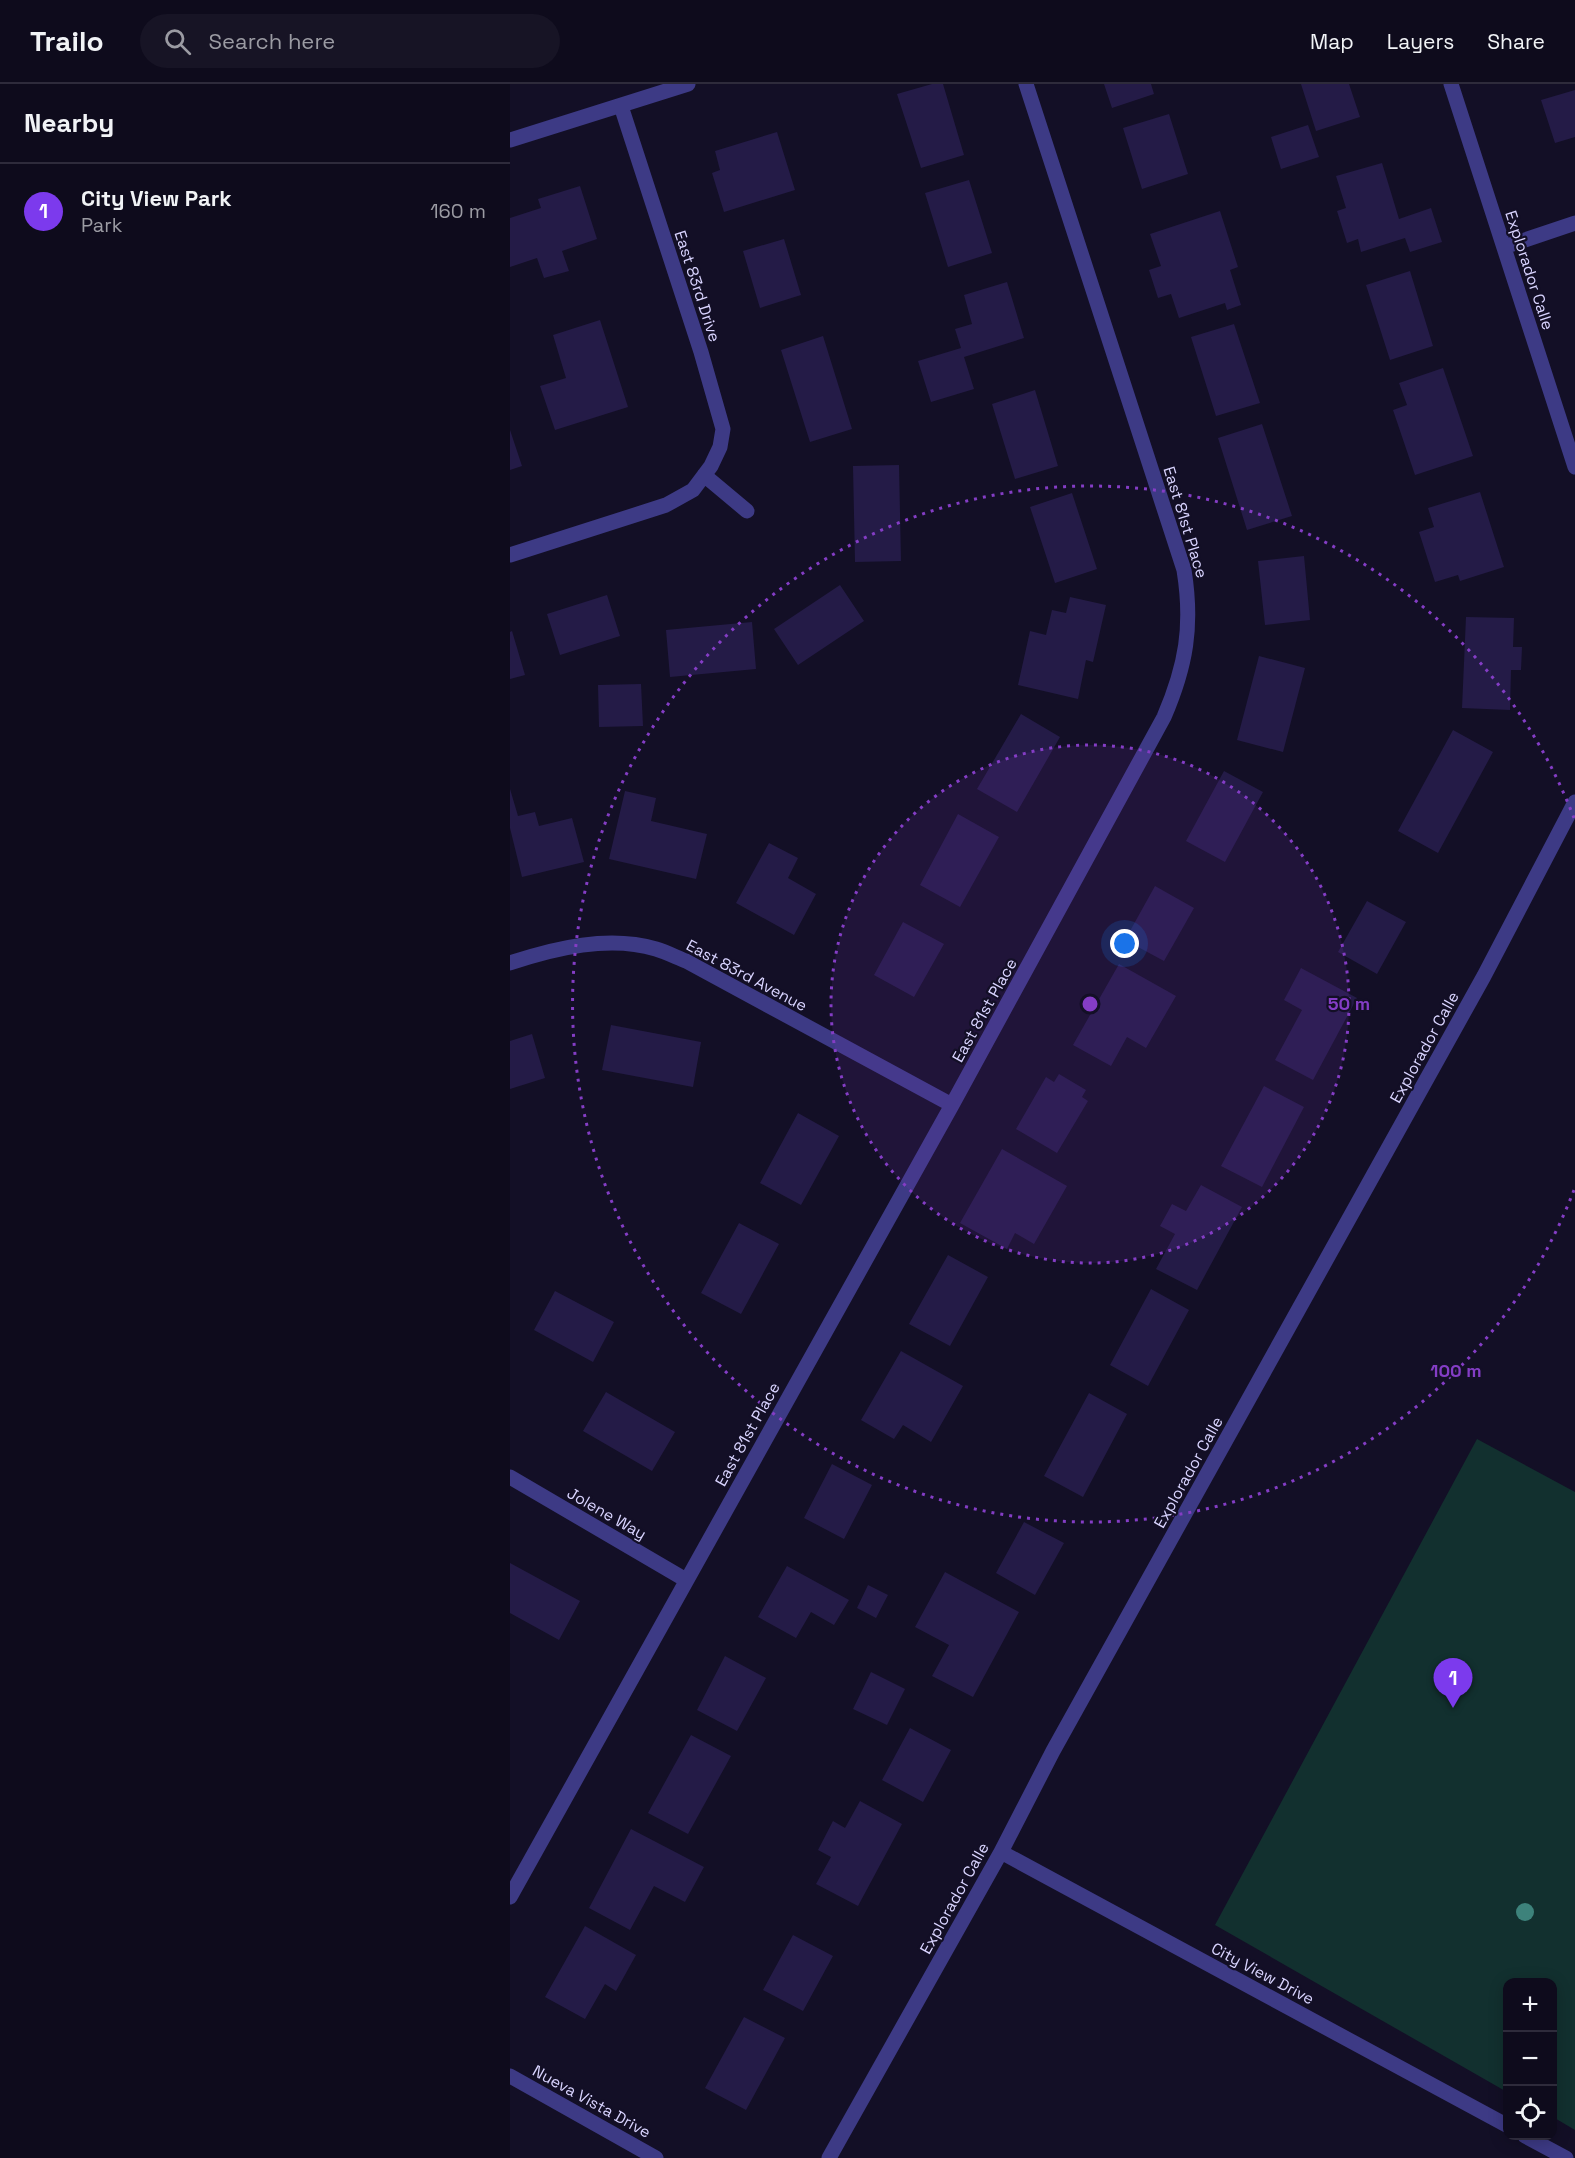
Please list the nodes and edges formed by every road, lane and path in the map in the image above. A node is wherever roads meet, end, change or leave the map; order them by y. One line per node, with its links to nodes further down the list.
1 (688, 84): 4 (street)
2 (1026, 84): 14 (street, East 81st Place)
3 (1451, 84): 7 (street, Explorador Calle)
4 (621, 105): 5 (street); 9 (street, East 83rd Drive)
5 (510, 140)
6 (1575, 223): 7 (street)
7 (1504, 247): 8 (street, Explorador Calle)
8 (1575, 467)
9 (705, 475): 10 (street); 11 (street, East 83rd Drive)
10 (747, 511)
11 (510, 555)
12 (1575, 802): 17 (street, Explorador Calle)
13 (510, 963): 14 (street, East 83rd Avenue)
14 (952, 1105): 16 (street, East 81st Place)
15 (510, 1477): 16 (street, Jolene Way)
16 (686, 1580): 18 (street, East 81st Place)
17 (1001, 1852): 20 (street, City View Drive); 23 (street, Explorador Calle)
18 (510, 1897)
19 (510, 2076): 22 (street, Nueva Vista Drive)
20 (1503, 2123)
21 (1532, 2140): 24 (street)
22 (656, 2158)
23 (829, 2158)
24 (1566, 2158)

